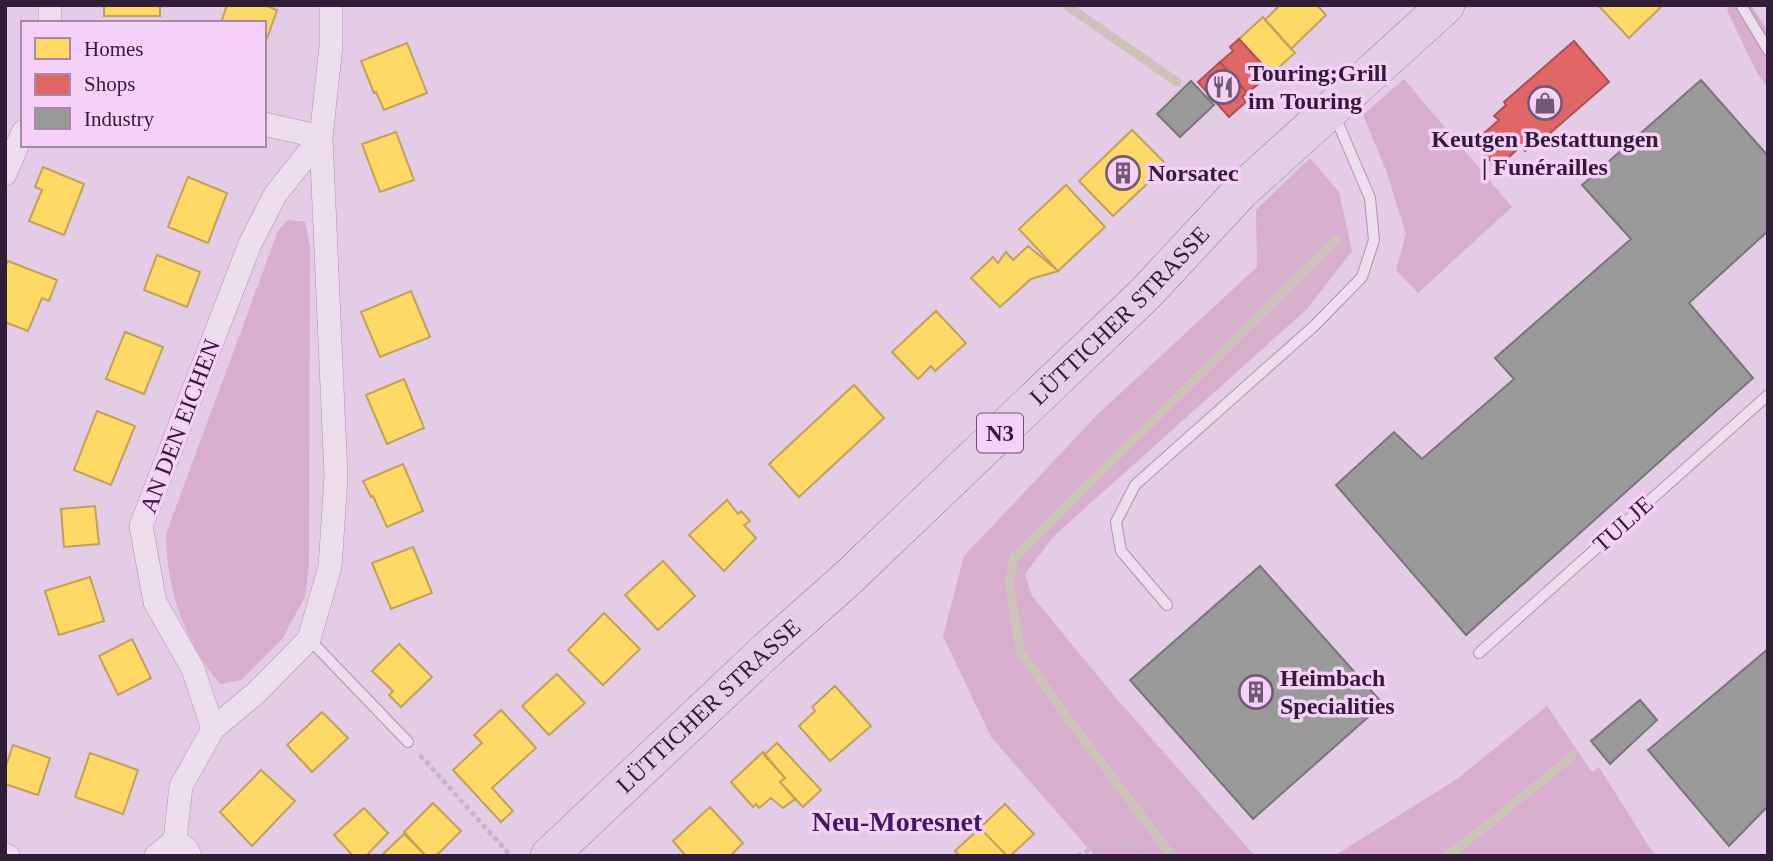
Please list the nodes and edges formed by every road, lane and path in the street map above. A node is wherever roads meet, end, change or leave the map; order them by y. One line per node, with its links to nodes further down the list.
1 (331, 5): 8 (street)
2 (1446, 5): 5 (main road, LÜTTICHER STRASSE / N3)
3 (1741, 5): 4 (lane)
4 (1768, 50)
5 (1331, 108): 11 (lane); 19 (main road, LÜTTICHER STRASSE / N3)
6 (266, 124): 8 (street)
7 (21, 136): 9 (street)
8 (321, 137): 12 (street); 14 (street, AN DEN EICHEN)
9 (5, 174)
10 (1768, 395): 13 (lane, TULJE)
11 (1167, 605)
12 (309, 639): 14 (street); 15 (lane)
13 (1479, 653)
14 (213, 729): 16 (street)
15 (408, 742): 18 (path)
16 (182, 848): 17 (street)
17 (156, 856)
18 (511, 856)
19 (550, 856)
20 (1077, 856): 21 (path)
21 (1146, 856)

